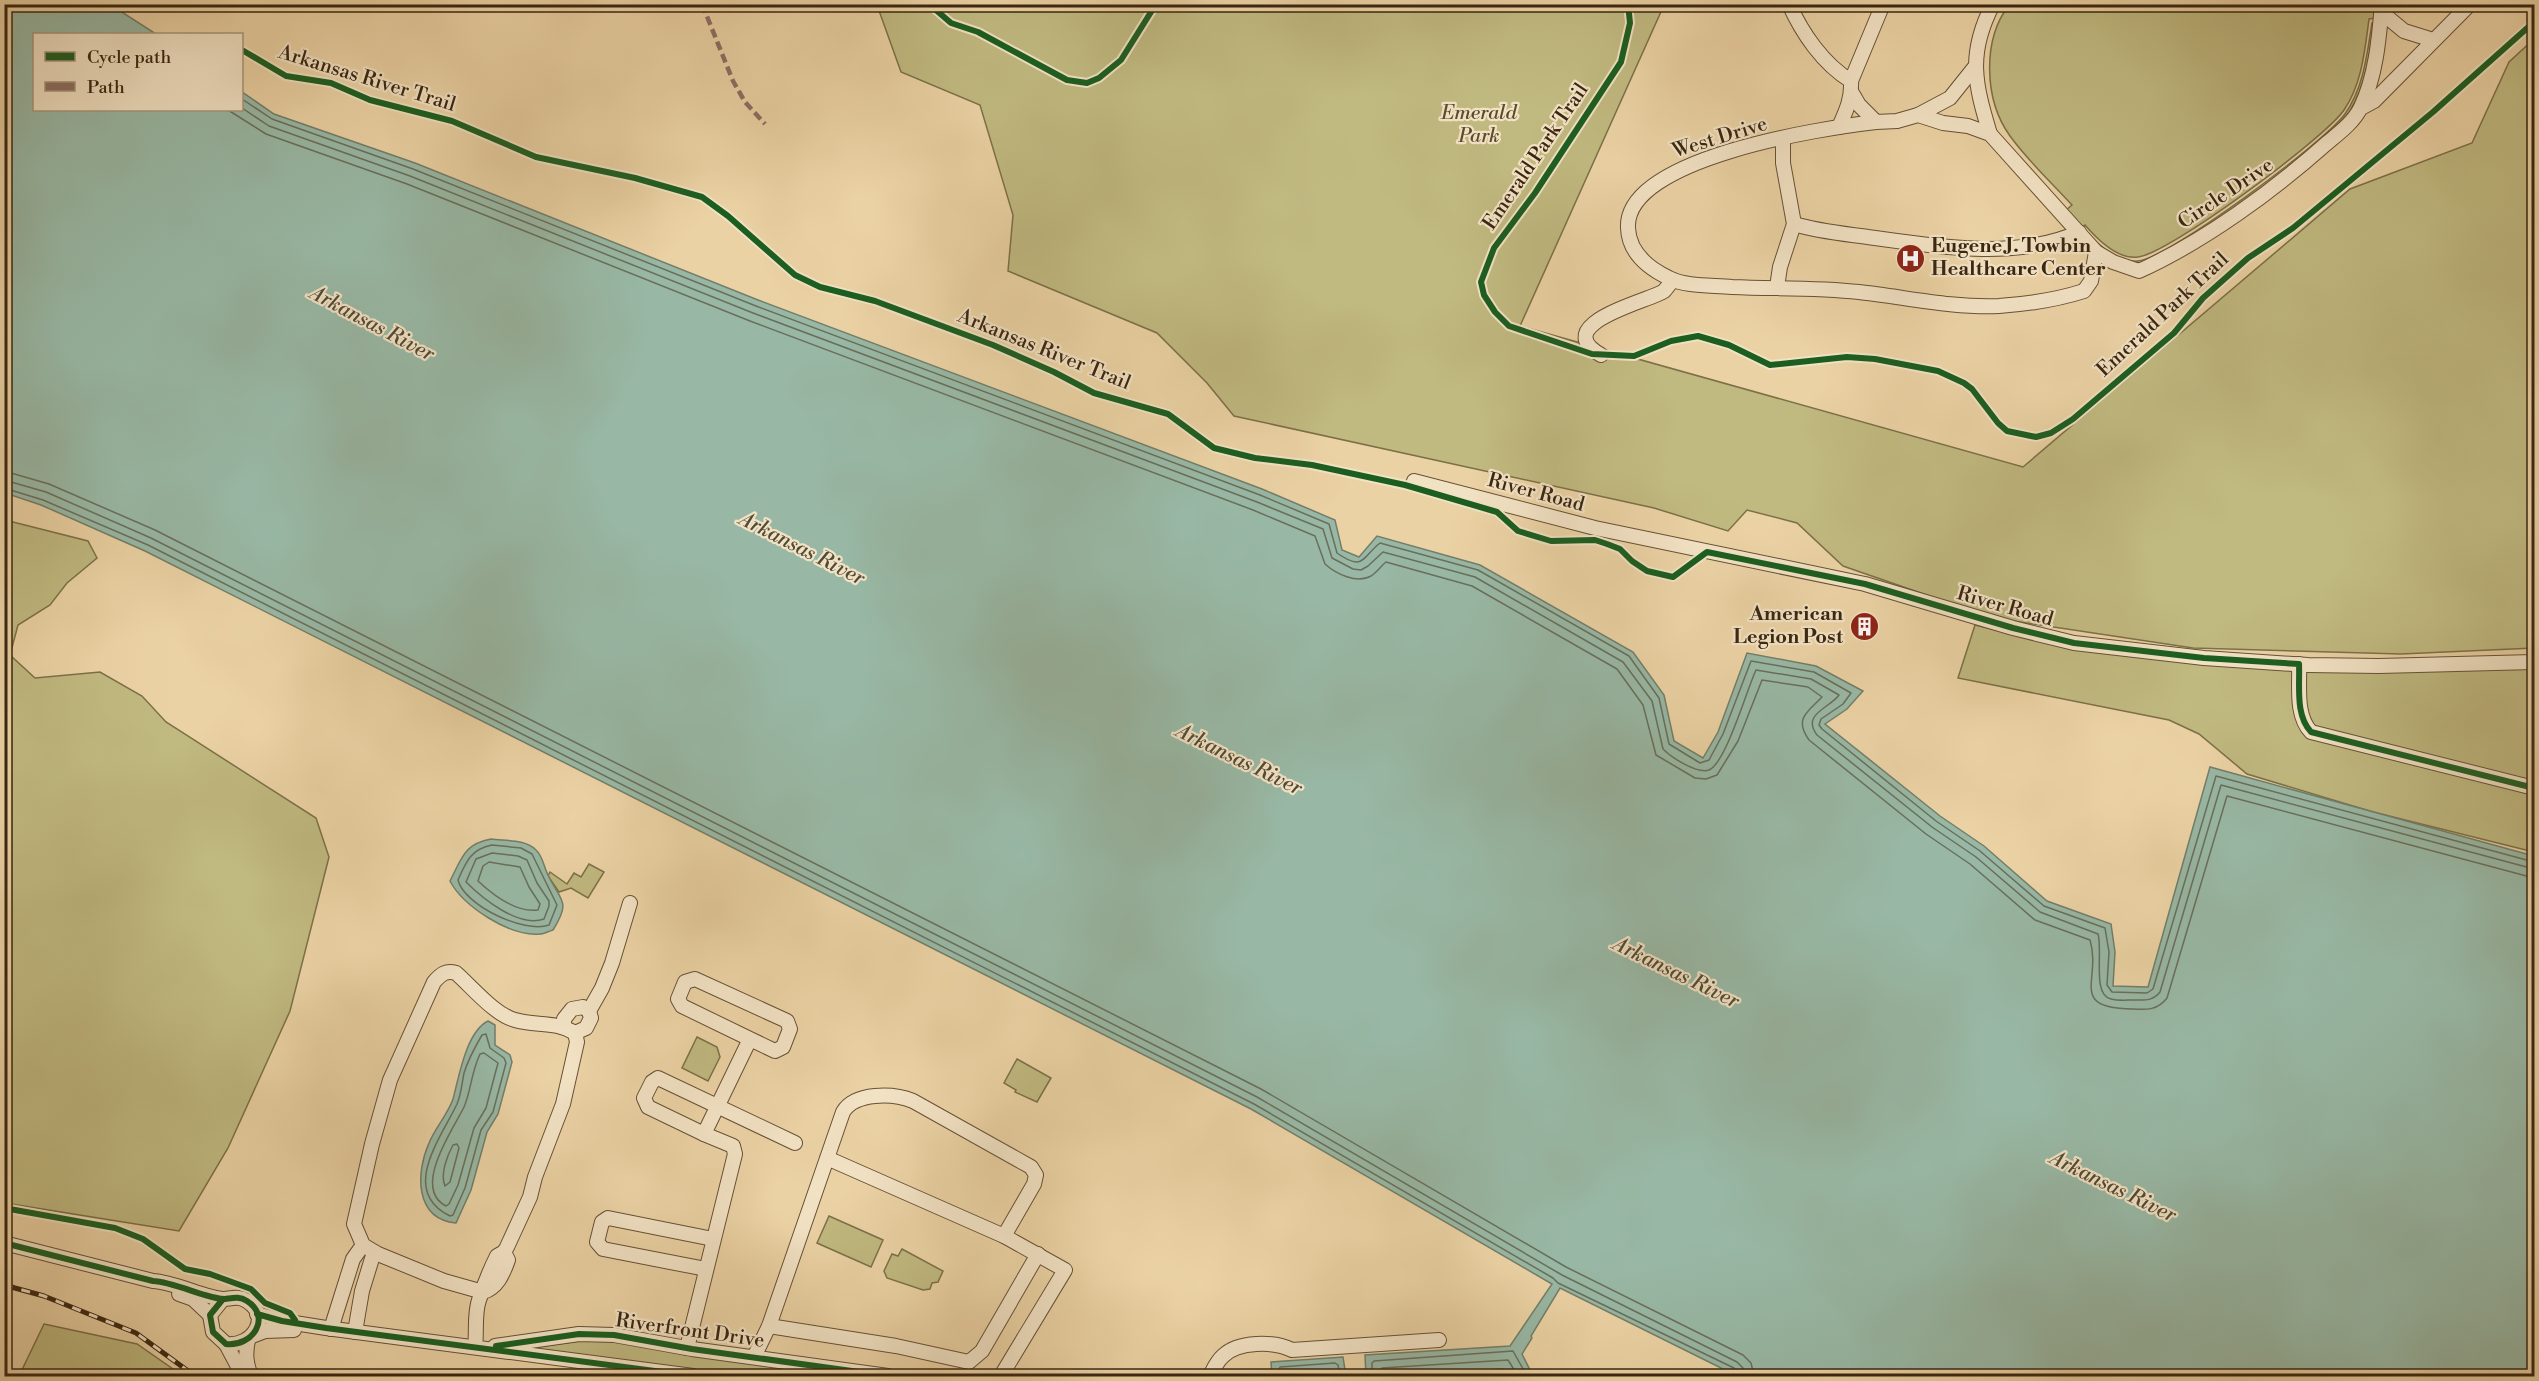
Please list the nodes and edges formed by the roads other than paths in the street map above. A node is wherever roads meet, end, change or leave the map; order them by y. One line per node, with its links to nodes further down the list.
1 (1789, 4): 8 (street)
2 (1883, 4): 8 (street)
3 (1993, 4): 7 (street)
4 (2470, 4): 6 (street)
5 (2382, 8): 6 (street); 9 (street)
6 (2433, 40): 9 (street)
7 (1974, 68): 10 (street); 13 (street)
8 (1851, 87): 11 (street); 12 (street)
9 (2361, 108): 17 (street, Circle Drive)
10 (1918, 115): 11 (street); 13 (street)
11 (1876, 122): 12 (street, West Drive)
12 (1839, 127): 14 (street, West Drive)
13 (1990, 134): 16 (street, Circle Drive)
14 (1784, 138): 15 (street, West Drive); 18 (street, West Drive)
15 (1794, 224): 16 (street); 19 (street, West Drive)
16 (2079, 232): 17 (street, Circle Drive)
17 (2096, 252): 19 (street, West Drive)
18 (1673, 280): 19 (street, West Drive); 20 (street)
19 (1777, 288)
20 (1601, 355)
21 (1414, 481): 23 (street, River Road)
22 (2535, 662): 23 (street, River Road)
23 (2299, 664): 24 (street)
24 (2535, 788)
25 (630, 903): 26 (street)
26 (589, 1011): 27 (street); 27 (street)
27 (570, 1029): 36 (street); 42 (street)
28 (750, 1039): 28 (street); 29 (street)
29 (718, 1105): 30 (street); 30 (street); 31 (street)
30 (704, 1134): 34 (street)
31 (795, 1143)
32 (827, 1158): 33 (street); 33 (street); 46 (street)
33 (1004, 1236): 37 (street)
34 (714, 1239): 38 (street); 38 (street)
35 (4, 1243): 39 (street)
36 (369, 1248): 40 (street); 41 (street); 42 (street)
37 (1038, 1254): 46 (street); 59 (street)
38 (706, 1269): 53 (street)
39 (153, 1281): 43 (street); 45 (street)
40 (344, 1287): 41 (street); 47 (street)
41 (362, 1291): 48 (street)
42 (483, 1292): 52 (street)
43 (223, 1299): 44 (street); 45 (street)
44 (257, 1314): 47 (street, Riverfront Drive); 49 (street)
45 (210, 1315): 51 (street)
46 (769, 1326): 54 (street)
47 (328, 1329): 48 (street, Riverfront Drive); 49 (street, Riverfront Drive)
48 (356, 1332): 52 (street, Riverfront Drive)
49 (250, 1338): 51 (street); 56 (street)
50 (1439, 1340): 60 (street)
51 (226, 1344): 55 (street)
52 (481, 1348): 53 (street, Riverfront Drive); 57 (street, Riverfront Drive)
53 (687, 1348): 54 (street, Riverfront Drive)
54 (754, 1357): 58 (street, Riverfront Drive)
55 (243, 1377)
56 (251, 1377)
57 (693, 1377)
58 (888, 1377)
59 (1000, 1377)
60 (1209, 1377)

